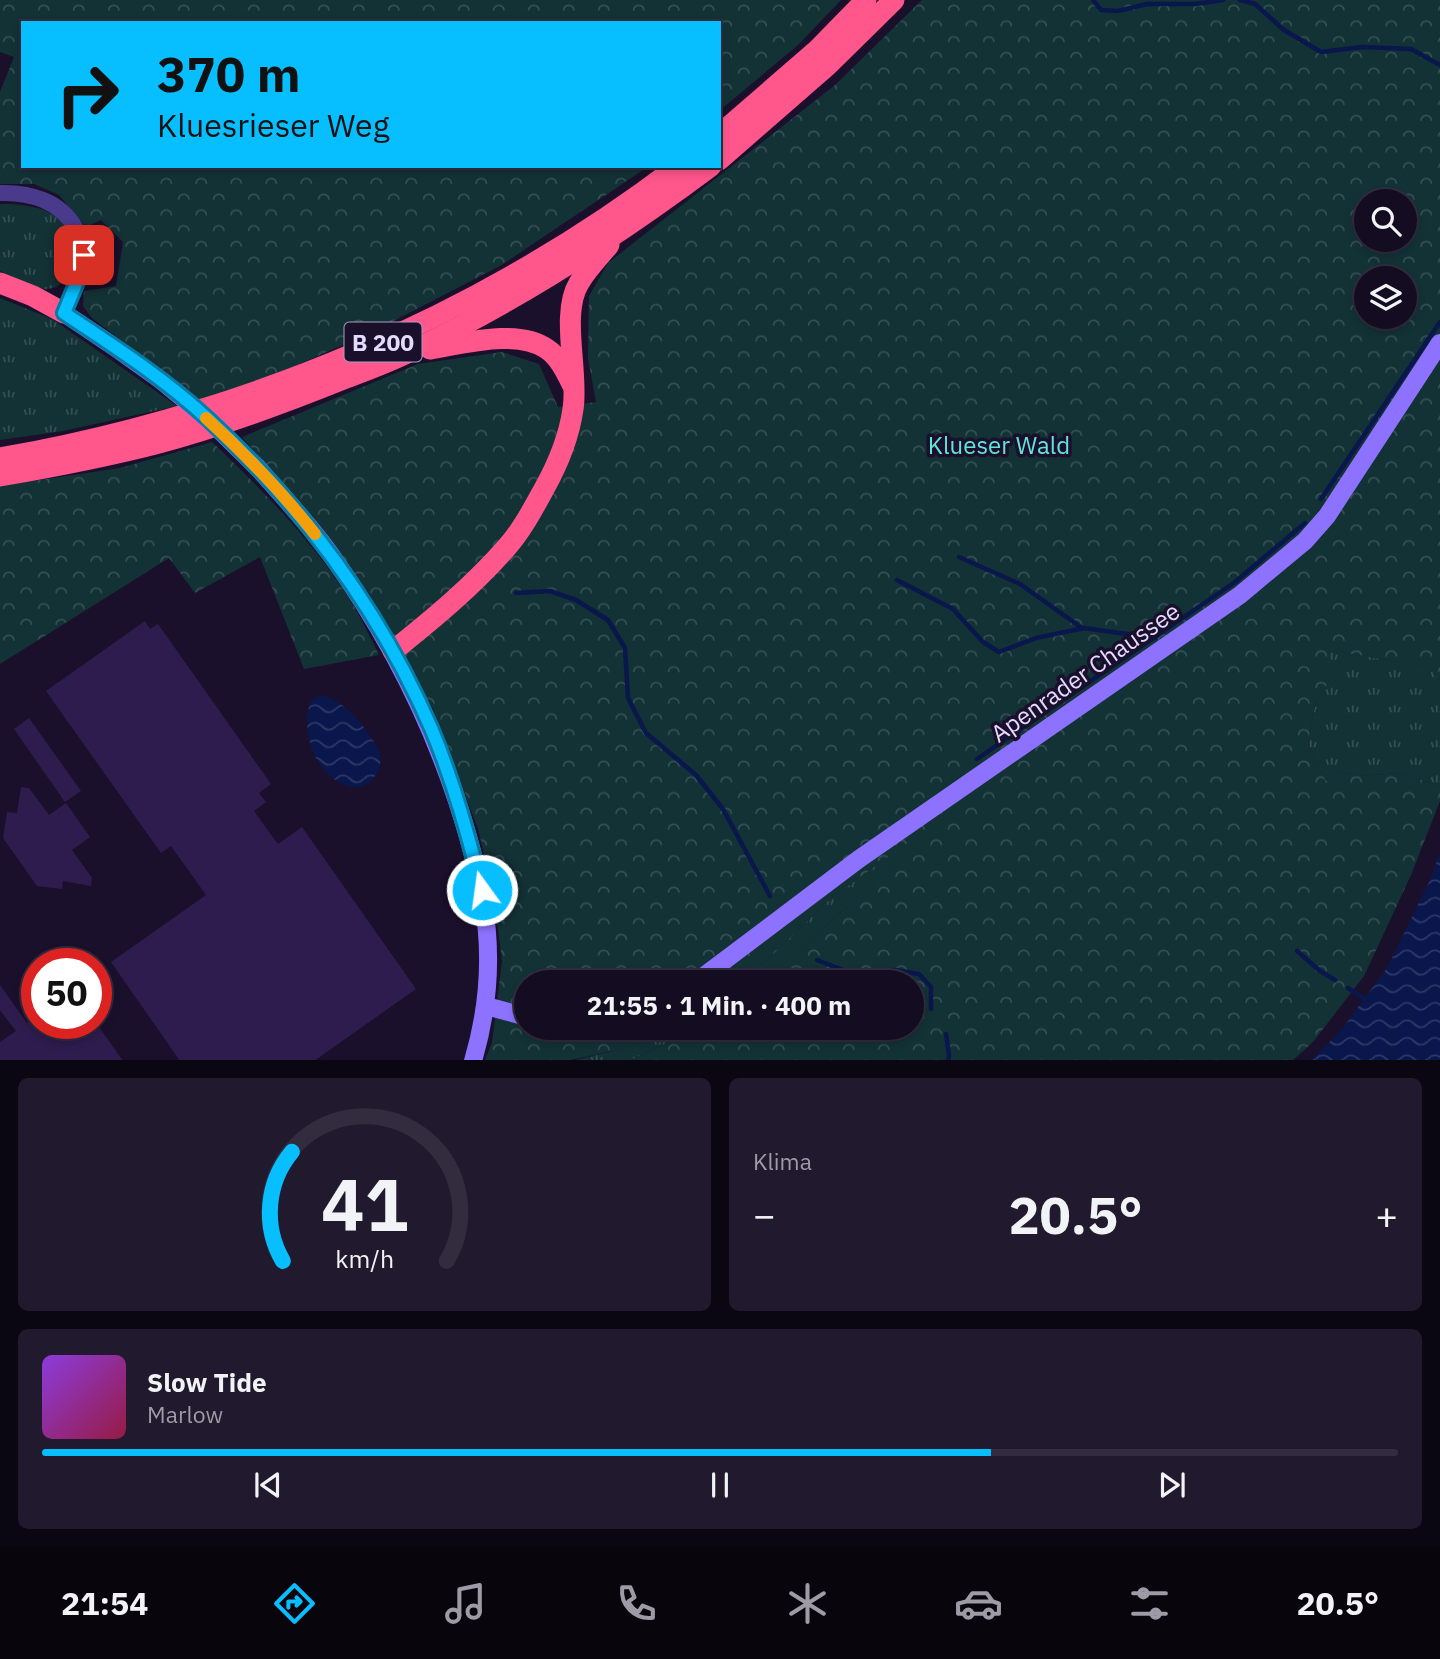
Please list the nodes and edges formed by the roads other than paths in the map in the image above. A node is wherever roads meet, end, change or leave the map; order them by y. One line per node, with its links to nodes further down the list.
1 (866, 0): 3 (highway)
2 (894, 0): 4 (highway)
3 (721, 133)
4 (721, 158)
5 (675, 168): 14 (highway, B 200)
6 (707, 168): 8 (highway, B 200)
7 (0, 193): 10 (street)
8 (622, 230): 12 (highway, B 200); 13 (highway)
9 (0, 283): 10 (highway)
10 (64, 313): 16 (street, bridge)
11 (1440, 343): 17 (street, Apenrader Chaussee)
12 (407, 353): 13 (highway); 15 (highway, B 200)
13 (574, 388): 16 (highway)
14 (0, 458)
15 (0, 476)
16 (393, 651): 18 (street)
17 (712, 970)
18 (486, 1006): 19 (street); 20 (street)
19 (514, 1014)
20 (473, 1060)

